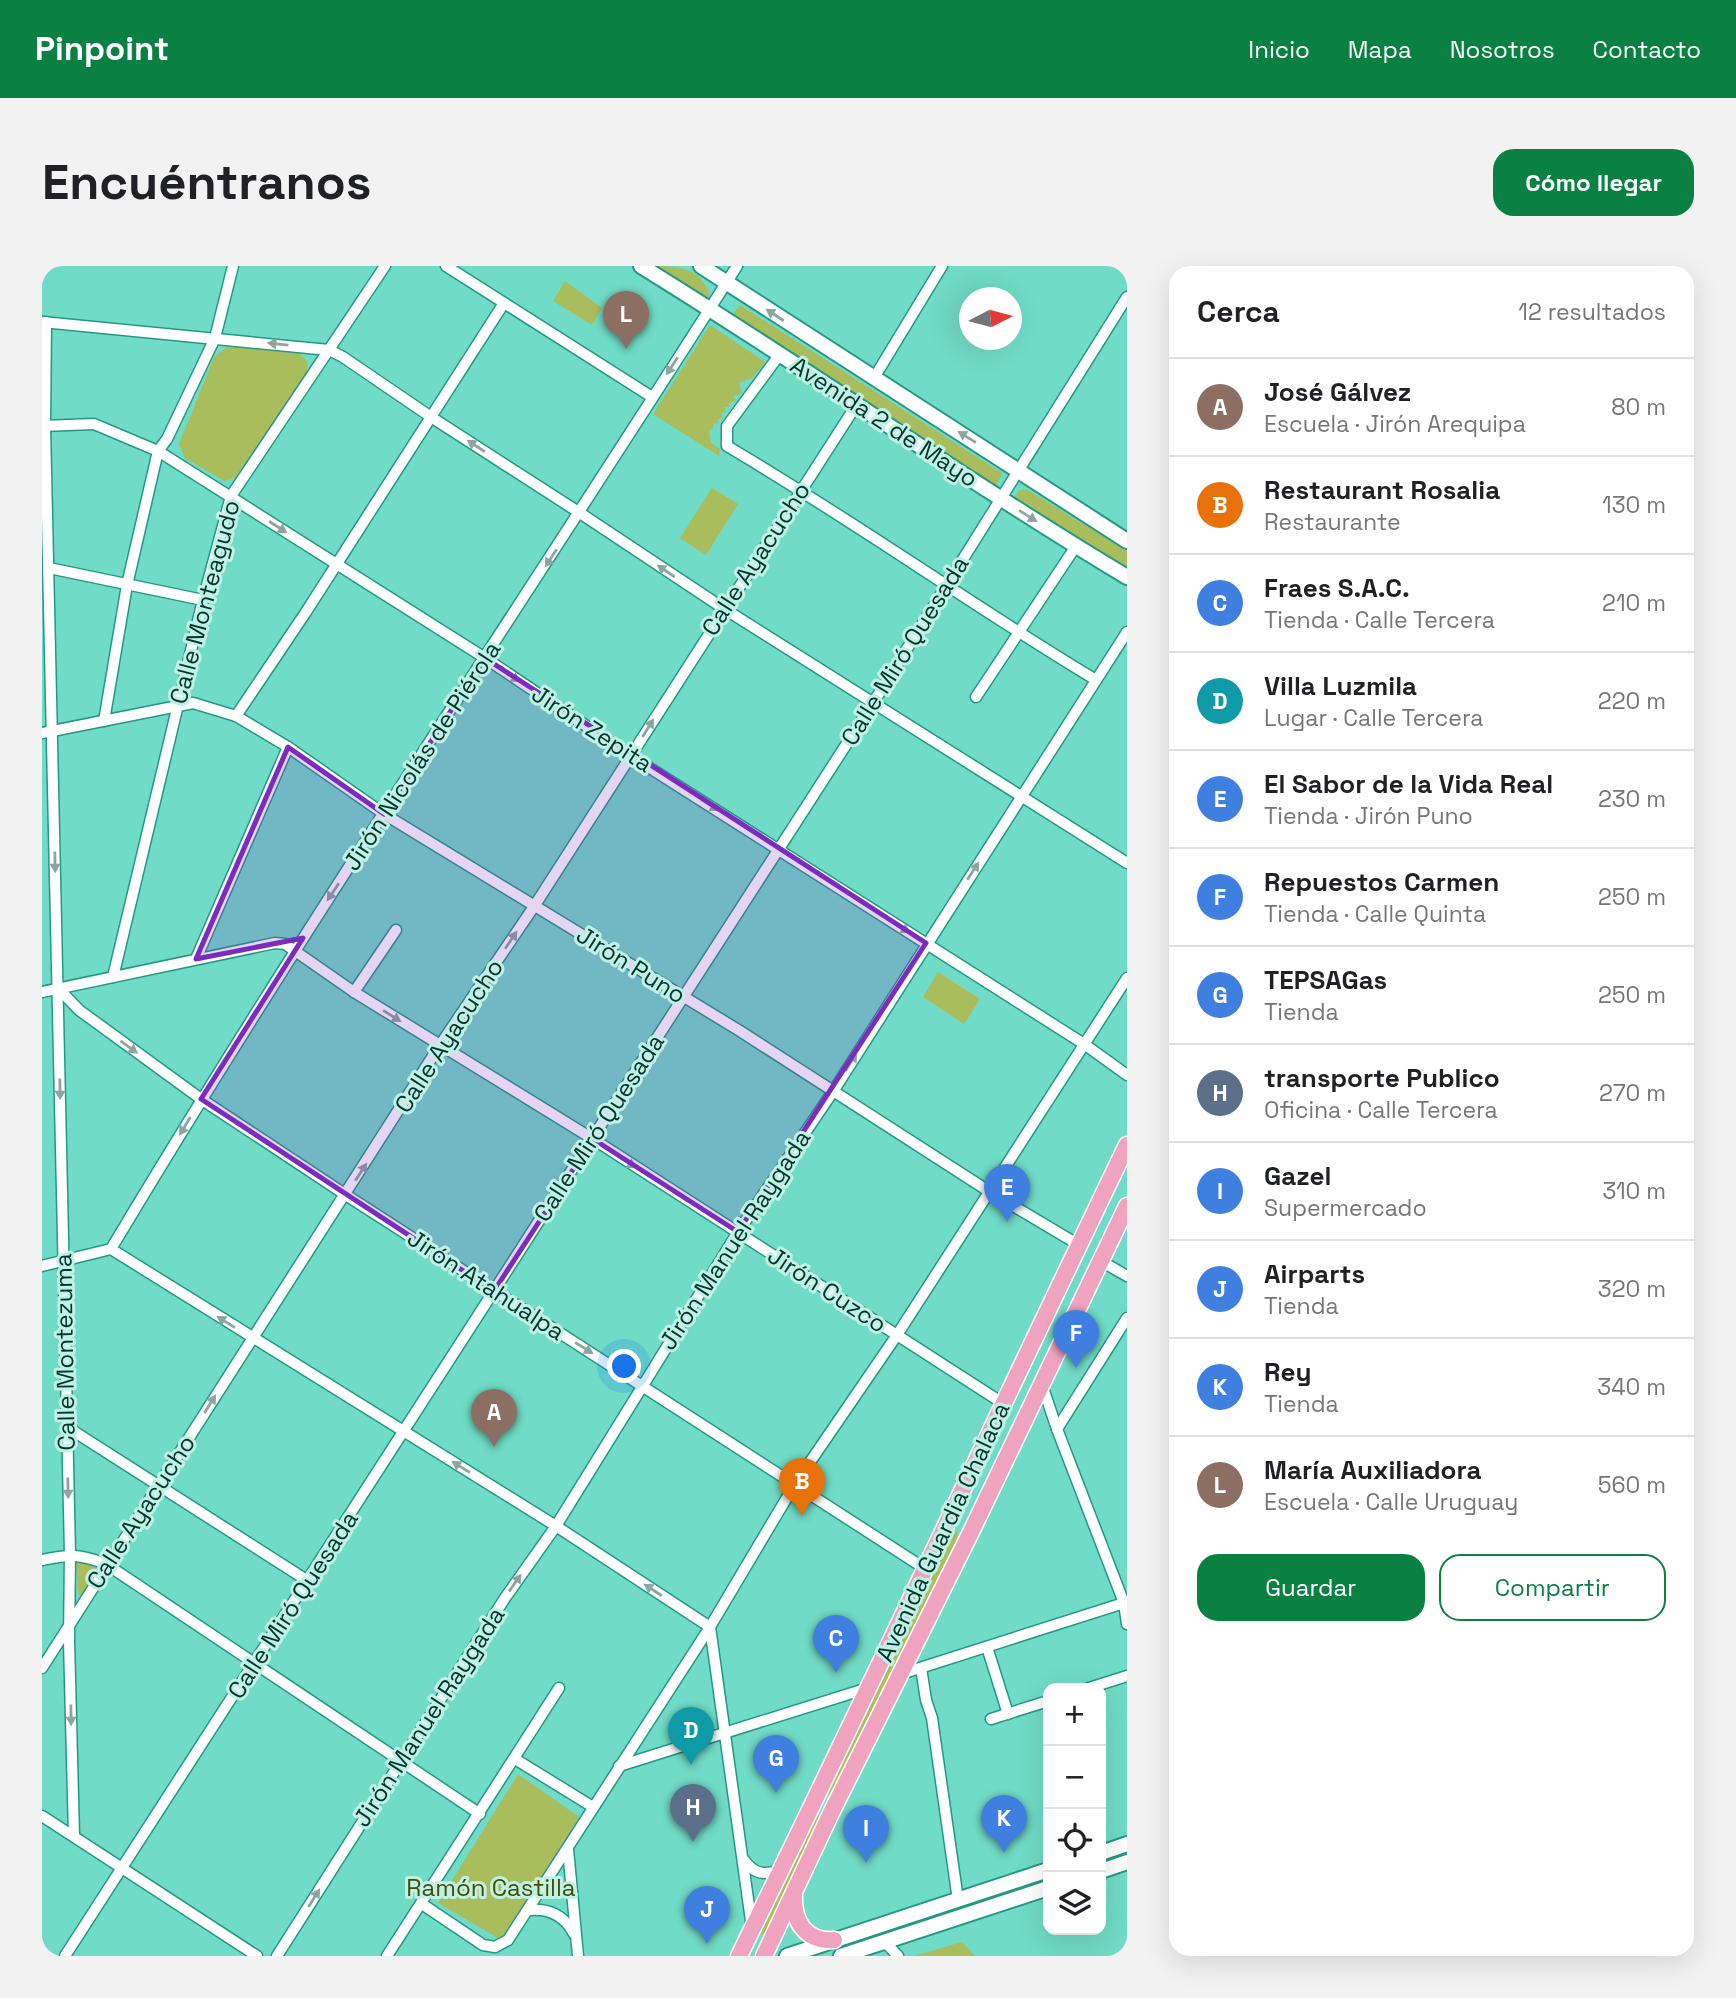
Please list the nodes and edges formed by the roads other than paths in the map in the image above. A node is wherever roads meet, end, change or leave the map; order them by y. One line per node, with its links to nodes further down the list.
1 (233, 266): 13 (street)
2 (385, 266): 14 (street, Calle Monteagudo)
3 (446, 266): 10 (street)
4 (641, 266): 11 (main road, Avenida 2 de Mayo)
5 (701, 266): 8 (main road, Avenida 2 de Mayo)
6 (737, 266): 8 (street, Jirón Nicolás de Piérola)
7 (942, 266): 16 (street)
8 (727, 283): 11 (street, Jirón Nicolás de Piérola); 16 (main road, Avenida 2 de Mayo, one-way to 8)
9 (1127, 297): 22 (street, Calle Miró Quesada)
10 (504, 303): 17 (street); 19 (street)
11 (710, 309): 15 (main road, Avenida 2 de Mayo); 17 (street, Jirón Nicolás de Piérola, one-way to 17)
12 (44, 322): 13 (street); 20 (street, Calle Montezuma)
13 (215, 338): 14 (street, one-way to 13); 21 (street)
14 (329, 350): 19 (street); 24 (street, Calle Monteagudo)
15 (780, 354): 18 (main road, Avenida 2 de Mayo); 23 (street)
16 (874, 378): 22 (main road, Avenida 2 de Mayo, one-way to 16)
17 (652, 397): 26 (street, Jirón Nicolás de Piérola)
18 (857, 404): 23 (street, Calle Ayacucho); 25 (main road, Avenida 2 de Mayo)
19 (431, 417): 26 (street, one-way to 19); 29 (street)
20 (44, 426): 21 (street, Jirón Zepita); 30 (street, Calle Montezuma)
21 (158, 451): 24 (street, Jirón Zepita); 32 (street)
22 (1020, 470): 25 (street, Calle Miró Quesada); 27 (main road, Avenida 2 de Mayo)
23 (800, 489): 33 (street); 35 (street, Calle Ayacucho)
24 (231, 496): 29 (street, Jirón Zepita, one-way to 29); 34 (street, Calle Monteagudo)
25 (1001, 499): 28 (main road, Avenida 2 de Mayo, one-way to 28); 33 (street, Calle Miró Quesada)
26 (580, 513): 35 (street, one-way to 26); 38 (street, Jirón Nicolás de Piérola, one-way to 38)
27 (1127, 541)
28 (1076, 547): 31 (main road, Avenida 2 de Mayo); 37 (street)
29 (337, 564): 38 (street, Jirón Zepita); 43 (street)
30 (49, 568): 32 (street); 45 (street, Calle Montezuma)
31 (1127, 577)
32 (127, 584): 34 (street); 44 (street)
33 (945, 586): 37 (street); 41 (street, Calle Miró Quesada)
34 (203, 600): 42 (street, Calle Monteagudo)
35 (723, 608): 41 (street); 47 (street, Calle Ayacucho, one-way to 35)
36 (1127, 632): 39 (street, Jirón Manuel Raygada)
37 (1019, 634): 39 (street); 40 (street)
38 (485, 658): 47 (street, Jirón Zepita, one-way to 47); 49 (street, Jirón Nicolás de Piérola)
39 (1096, 680): 48 (street, Jirón Manuel Raygada)
40 (976, 697)
41 (873, 704): 48 (street); 50 (street, Calle Miró Quesada)
42 (177, 706): 43 (street, Jirón Puno); 44 (street, Jirón Puno); 57 (street, Calle Monteagudo)
43 (236, 716): 46 (street, Jirón Puno)
44 (104, 721): 45 (street, Jirón Puno)
45 (47, 732): 59 (street, Calle Montezuma, one-way to 59)
46 (288, 747): 49 (street, Jirón Puno); 56 (street)
47 (631, 756): 50 (street, Jirón Zepita, one-way to 50); 52 (street, Calle Ayacucho)
48 (1021, 798): 51 (street); 54 (street, Jirón Manuel Raygada, one-way to 48)
49 (384, 814): 52 (street, Jirón Puno); 55 (street, Jirón Nicolás de Piérola, one-way to 55)
50 (780, 849): 54 (street, Jirón Zepita, one-way to 54); 62 (street, Calle Miró Quesada)
51 (1127, 863)
52 (535, 905): 62 (street, Jirón Puno); 64 (street, Calle Ayacucho, one-way to 52)
53 (396, 930): 61 (street)
54 (926, 943): 63 (street, Jirón Zepita); 66 (street, Jirón Manuel Raygada, one-way to 54)
55 (294, 952): 56 (street); 61 (street, Jirón Cuzco); 67 (street, Jirón Nicolás de Piérola)
56 (196, 959): 57 (street)
57 (113, 977): 59 (street)
58 (1127, 978): 63 (street)
59 (58, 988): 60 (street); 67 (street, Jirón Atahualpa, one-way to 67); 76 (street, Calle Montezuma, one-way to 76)
60 (42, 992)
61 (354, 992): 64 (street, Jirón Cuzco, one-way to 64)
62 (684, 998): 66 (street, Jirón Puno); 68 (street, Calle Miró Quesada)
63 (1084, 1044): 65 (street, Jirón Zepita); 70 (street)
64 (440, 1045): 68 (street, Jirón Cuzco); 71 (street, Calle Ayacucho, one-way to 64)
65 (1127, 1075)
66 (834, 1090): 70 (street, Jirón Puno); 73 (street, Jirón Manuel Raygada)
67 (201, 1099): 71 (street, Jirón Atahualpa); 75 (street, Jirón Nicolás de Piérola, one-way to 75)
68 (593, 1139): 73 (street, Jirón Cuzco, one-way to 73); 80 (street, Calle Miró Quesada)
69 (1127, 1145): 74 (main road, Avenida Guardia Chalaca)
70 (990, 1192): 74 (street, Jirón Puno); 84 (street)
71 (346, 1195): 80 (street, Jirón Atahualpa); 85 (street, Calle Ayacucho)
72 (1127, 1206): 77 (main road, Avenida Guardia Chalaca)
73 (738, 1233): 84 (street, Jirón Cuzco); 86 (street, Jirón Manuel Raygada)
74 (1079, 1245): 82 (main road, Avenida Guardia Chalaca)
75 (111, 1249): 76 (street); 85 (street, one-way to 75)
76 (63, 1261): 78 (street); 89 (street, Calle Montezuma)
77 (1101, 1261): 79 (street); 83 (main road, Avenida Guardia Chalaca)
78 (42, 1266)
79 (1127, 1276)
80 (494, 1291): 86 (street, Jirón Atahualpa, one-way to 86); 91 (street, Calle Miró Quesada)
81 (1127, 1318): 90 (street)
82 (1042, 1324): 83 (main road); 88 (main road, Avenida Guardia Chalaca)
83 (1065, 1334): 87 (main road, Avenida Guardia Chalaca)
84 (897, 1335): 88 (street, Jirón Cuzco); 92 (street)
85 (252, 1338): 91 (street); 93 (street, Calle Ayacucho, one-way to 85)
86 (642, 1385): 92 (street, Jirón Atahualpa); 95 (street, Jirón Manuel Raygada)
87 (1042, 1385): 90 (street); 96 (main road, Avenida Guardia Chalaca)
88 (1004, 1404): 94 (main road, Avenida Guardia Chalaca)
89 (67, 1427): 93 (street); 97 (street, Calle Montezuma, one-way to 97)
90 (1056, 1429): 102 (street)
91 (404, 1432): 95 (street, one-way to 91); 101 (street, Calle Miró Quesada)
92 (795, 1484): 100 (street, Jirón Atahualpa); 104 (street)
93 (158, 1485): 99 (street, Calle Ayacucho); 101 (street)
94 (948, 1519): 96 (main road); 100 (main road, Avenida Guardia Chalaca)
95 (555, 1526): 104 (street, one-way to 95); 120 (street, Jirón Manuel Raygada, one-way to 95)
96 (971, 1532): 110 (main road, Avenida Guardia Chalaca)
97 (70, 1554): 98 (street); 99 (street); 105 (street, Calle Montezuma)
98 (42, 1560)
99 (106, 1564): 105 (street, Calle Ayacucho); 107 (street)
100 (924, 1568): 113 (main road, Avenida Guardia Chalaca)
101 (308, 1581): 107 (street, Calle Miró Quesada)
102 (1126, 1603): 103 (street); 106 (street)
103 (1127, 1625)
104 (710, 1627): 118 (street); 121 (street)
105 (69, 1628): 108 (street, Calle Ayacucho); 127 (street, Calle Montezuma, one-way to 127)
106 (987, 1647): 109 (street); 116 (street)
107 (255, 1665): 120 (street); 133 (street, Calle Miró Quesada)
108 (42, 1668)
109 (920, 1668): 110 (street); 139 (street)
110 (899, 1675): 124 (main road, Avenida Guardia Chalaca)
111 (1127, 1676): 112 (street)
112 (1105, 1683)
113 (870, 1687): 118 (street); 122 (main road, Avenida Guardia Chalaca)
114 (559, 1688): 119 (street)
115 (1043, 1703): 116 (street)
116 (1008, 1714): 117 (street)
117 (991, 1719)
118 (725, 1732): 121 (street); 131 (street)
119 (515, 1759): 123 (street); 125 (street)
120 (400, 1762): 125 (street); 148 (street, Jirón Manuel Raygada, one-way to 120)
121 (618, 1766): 123 (street)
122 (815, 1802): 124 (main road); 135 (main road, Avenida Guardia Chalaca)
123 (593, 1807): 129 (street)
124 (832, 1811): 138 (main road, Avenida Guardia Chalaca)
125 (480, 1814): 140 (street)
126 (42, 1816): 127 (street)
127 (74, 1836): 133 (street)
128 (1127, 1844): 130 (main road)
129 (568, 1849): 141 (street); 144 (street)
130 (1106, 1851)
131 (744, 1860): 135 (street); 142 (street)
132 (1127, 1862): 134 (main road)
133 (124, 1868): 146 (street, Calle Miró Quesada); 147 (street)
134 (1106, 1869)
135 (782, 1870): 142 (main road, Avenida Guardia Chalaca)
136 (1043, 1872): 139 (main road)
137 (1043, 1890): 145 (main road)
138 (794, 1894): 143 (main road); 152 (main road, Avenida Guardia Chalaca)
139 (958, 1900): 143 (main road)
140 (422, 1904): 141 (street); 149 (street)
141 (529, 1910): 144 (street)
142 (752, 1930): 151 (main road, Avenida Guardia Chalaca)
143 (834, 1940): 153 (main road)
144 (577, 1941): 150 (street)
145 (884, 1941): 154 (main road); 155 (street)
146 (65, 1956)
147 (257, 1956)
148 (277, 1956)
149 (387, 1956)
150 (578, 1956)
151 (739, 1956)
152 (764, 1956)
153 (788, 1956)
154 (841, 1956)
155 (898, 1956)

